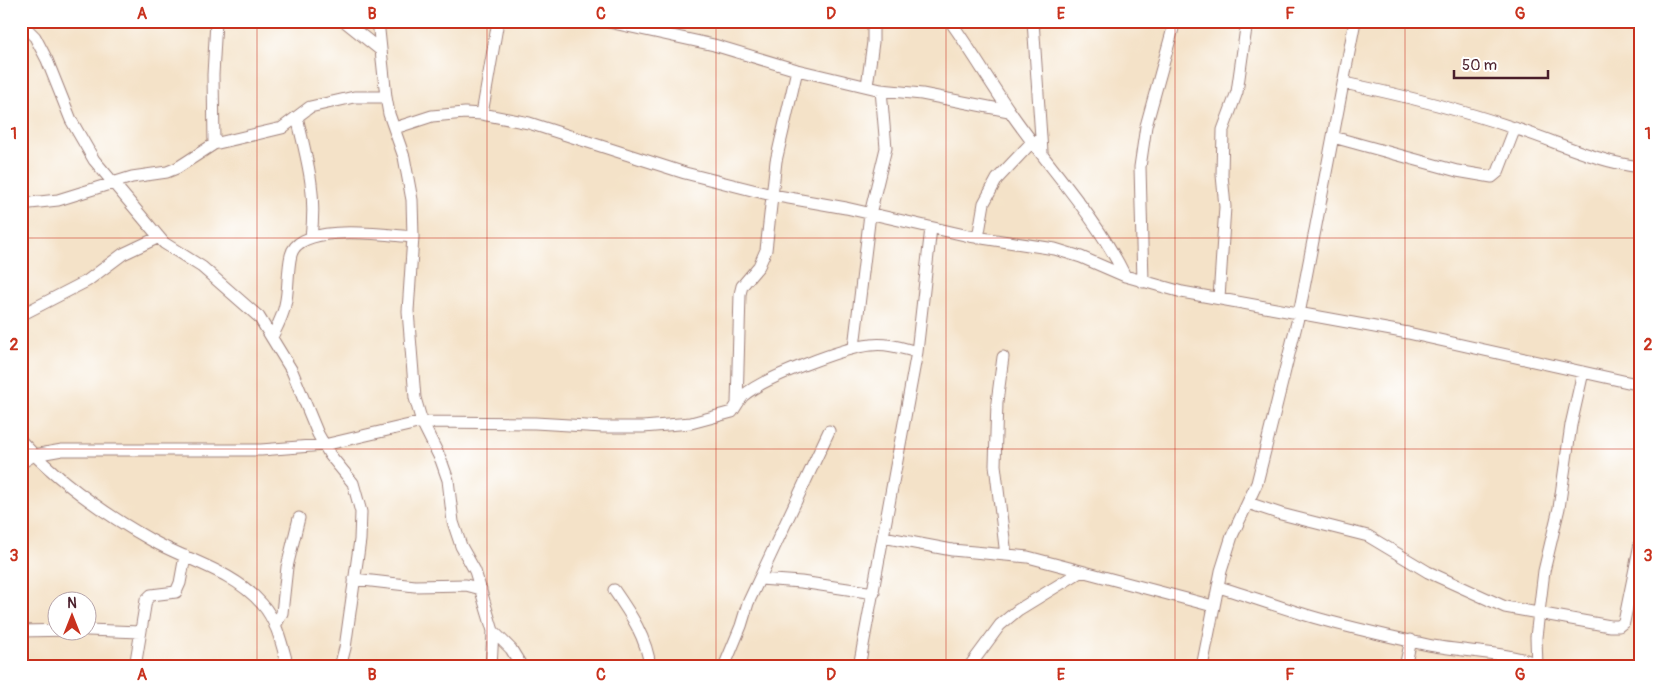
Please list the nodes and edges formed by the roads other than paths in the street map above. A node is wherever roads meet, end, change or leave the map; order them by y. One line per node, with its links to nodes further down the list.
1 (216, 21): 27 (street)
2 (344, 21): 14 (street)
3 (378, 21): 14 (street)
4 (498, 21): 21 (street)
5 (604, 21): 15 (street)
6 (873, 21): 17 (street)
7 (950, 21): 20 (street)
8 (1033, 21): 28 (street)
9 (1175, 21): 40 (street)
10 (1247, 21): 41 (street)
11 (1344, 21): 13 (street)
12 (26, 26): 30 (street)
13 (1353, 27): 16 (street)
14 (379, 49): 19 (street)
15 (798, 70): 17 (street); 31 (street)
16 (1344, 83): 24 (street); 25 (street)
17 (866, 86): 18 (street)
18 (881, 90): 20 (street); 33 (street)
19 (386, 96): 22 (street); 23 (street)
20 (1010, 111): 26 (street)
21 (482, 114): 23 (street); 31 (street)
22 (297, 117): 27 (street); 37 (street)
23 (395, 128): 35 (street)
24 (1515, 128): 25 (street); 29 (street)
25 (1333, 137): 42 (street)
26 (1033, 140): 28 (street); 38 (street)
27 (214, 144): 30 (street)
28 (1042, 152): 39 (street)
29 (1641, 168)
30 (112, 183): 32 (street); 36 (street)
31 (772, 195): 33 (street); 50 (street)
32 (21, 204)
33 (870, 214): 34 (street); 45 (street)
34 (931, 228): 38 (street); 46 (street)
35 (413, 236): 37 (street); 51 (street)
36 (159, 237): 43 (street); 44 (street)
37 (311, 237): 44 (street)
38 (978, 238): 39 (street)
39 (1125, 276): 40 (street)
40 (1143, 282): 41 (street)
41 (1219, 298): 42 (street)
42 (1299, 314): 48 (street); 57 (street)
43 (21, 315)
44 (272, 337): 54 (street)
45 (854, 347): 46 (street); 50 (street)
46 (917, 352): 59 (street)
47 (1003, 357): 61 (street)
48 (1583, 372): 49 (street); 73 (street)
49 (1641, 386)
50 (737, 405): 51 (street)
51 (422, 422): 54 (street); 67 (street)
52 (829, 432): 65 (street)
53 (21, 441): 55 (street)
54 (324, 445): 55 (street); 64 (street)
55 (34, 455): 56 (street); 62 (street)
56 (21, 463)
57 (1248, 503): 66 (street); 73 (street)
58 (299, 518): 74 (street)
59 (883, 537): 61 (street); 69 (street)
60 (1641, 539): 70 (street)
61 (1006, 555): 63 (street)
62 (185, 556): 74 (street); 79 (street)
63 (1080, 572): 71 (street); 90 (street)
64 (354, 579): 67 (street); 84 (street)
65 (760, 579): 69 (street); 88 (street)
66 (1219, 588): 71 (street); 80 (street)
67 (481, 589): 78 (street)
68 (614, 590): 87 (street)
69 (874, 594): 89 (street)
70 (1629, 604): 72 (street); 73 (street)
71 (1213, 606): 91 (street)
72 (1641, 609)
73 (1539, 614): 81 (street)
74 (275, 626): 83 (street)
75 (48, 630): 77 (street)
76 (98, 630): 79 (street)
77 (21, 631)
78 (493, 631): 85 (street); 86 (street)
79 (140, 632): 82 (street)
80 (1411, 640): 81 (street); 92 (street)
81 (1539, 665)
82 (135, 667)
83 (288, 667)
84 (340, 667)
85 (491, 667)
86 (522, 667)
87 (650, 667)
88 (724, 667)
89 (859, 667)
90 (969, 667)
91 (1202, 667)
92 (1405, 667)

